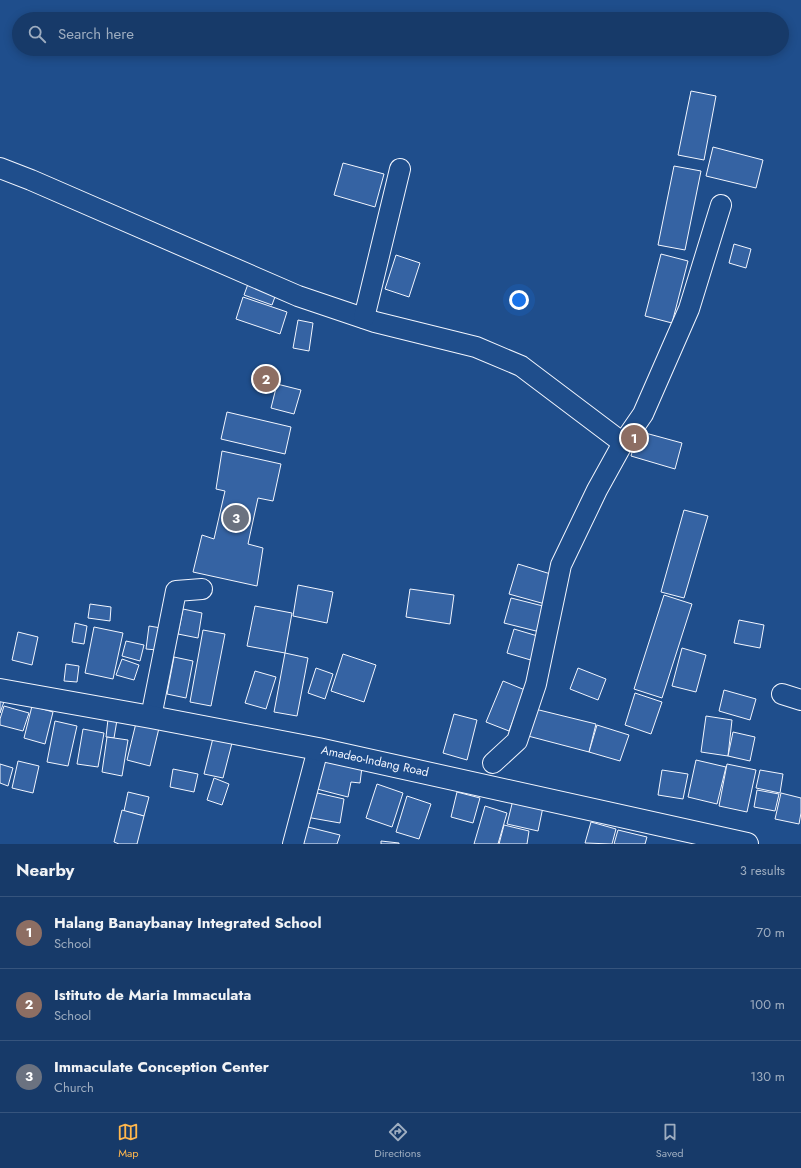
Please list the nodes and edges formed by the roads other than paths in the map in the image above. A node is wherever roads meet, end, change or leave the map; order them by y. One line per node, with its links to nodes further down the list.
1 (0, 168): 4 (street)
2 (400, 169): 4 (street)
3 (721, 205): 5 (street)
4 (364, 318): 5 (street)
5 (623, 443): 12 (street)
6 (202, 589): 10 (street)
7 (0, 690): 10 (main road, Amadeo-Indang Road)
8 (782, 694): 9 (street)
9 (801, 700)
10 (151, 717): 11 (main road, Amadeo-Indang Road)
11 (318, 749): 12 (main road, Amadeo-Indang Road); 13 (street)
12 (481, 772): 14 (main road, Amadeo-Indang Road)
13 (293, 844)
14 (747, 844)

